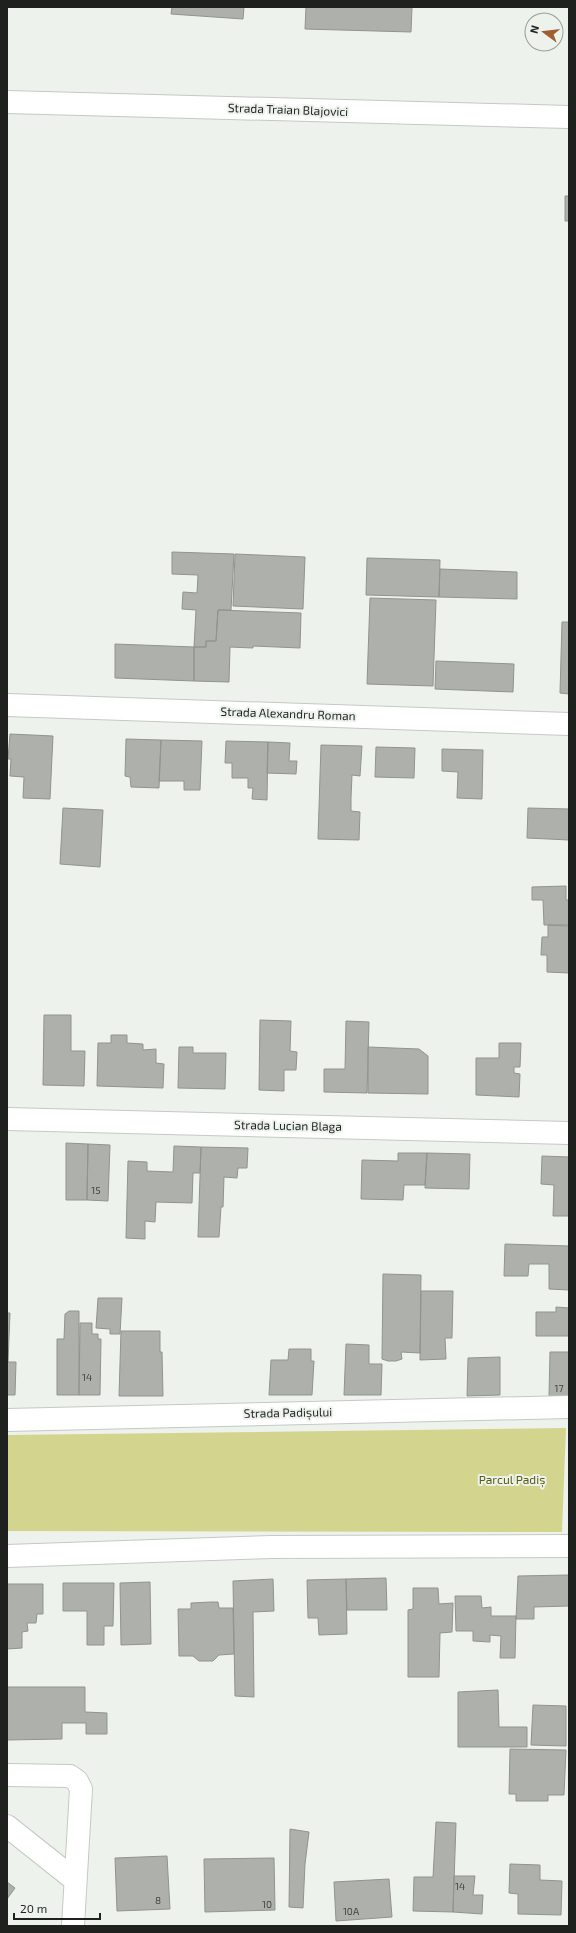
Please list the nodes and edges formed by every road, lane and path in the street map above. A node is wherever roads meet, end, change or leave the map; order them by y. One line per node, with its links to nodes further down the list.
1 (7, 102): 2 (street, Strada Traian Blajovici)
2 (569, 117)
3 (7, 705): 4 (street, Strada Alexandru Roman)
4 (569, 724)
5 (7, 1119): 6 (street, Strada Lucian Blaga)
6 (569, 1133)
7 (569, 1407): 8 (street, Strada Padișului)
8 (7, 1420)
9 (569, 1546): 10 (street)
10 (7, 1556)
11 (7, 1775): 13 (street)
12 (7, 1826): 13 (street)
13 (75, 1880): 14 (street)
14 (73, 1926)

